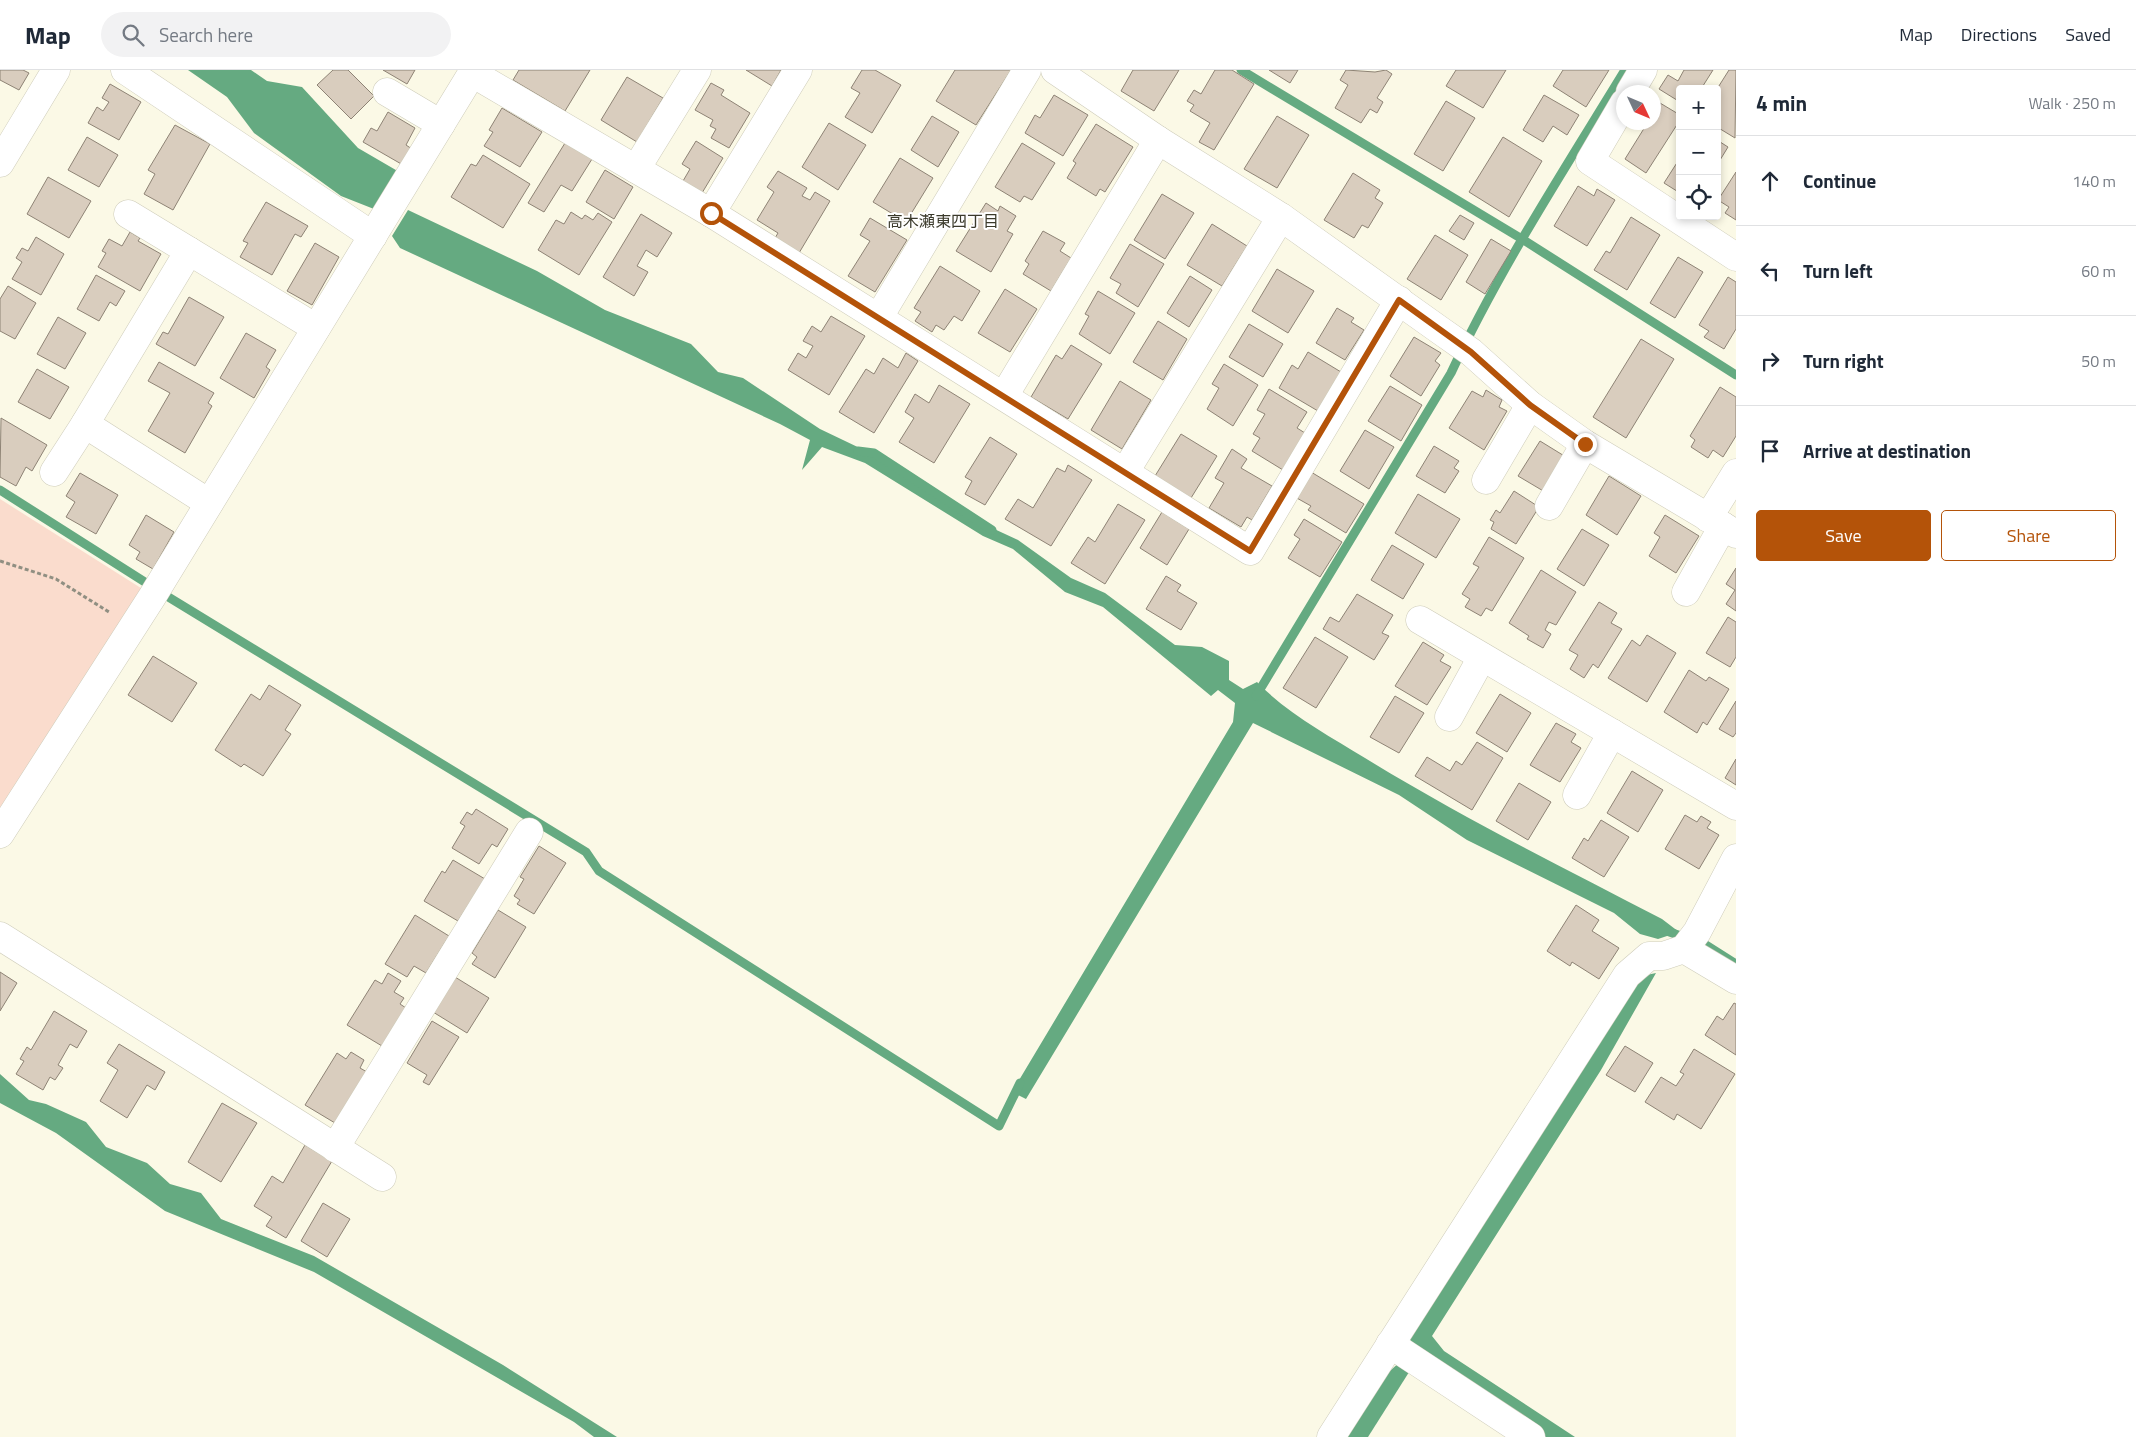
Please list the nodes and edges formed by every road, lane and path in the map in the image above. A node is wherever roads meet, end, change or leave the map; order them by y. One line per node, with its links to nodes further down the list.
1 (56, 70): 14 (street)
2 (125, 70): 18 (street)
3 (696, 70): 15 (street)
4 (798, 70): 16 (street)
5 (1027, 70): 23 (street)
6 (1055, 70): 13 (street)
7 (1643, 70): 9 (street)
8 (473, 71): 12 (street); 15 (street)
9 (1634, 85)
10 (387, 92): 12 (street)
11 (1616, 117): 21 (street)
12 (441, 124): 18 (street)
13 (1158, 140): 19 (street); 25 (street)
14 (0, 163)
15 (636, 169): 16 (street)
16 (711, 213): 23 (street)
17 (128, 214): 20 (street)
18 (385, 216): 24 (street)
19 (1281, 218): 22 (street); 30 (street)
20 (189, 251): 24 (street); 27 (street)
21 (1736, 257)
22 (1399, 300): 26 (street); 30 (street)
23 (879, 317): 25 (street)
24 (316, 328): 33 (street)
25 (1004, 396): 30 (street)
26 (1530, 405): 28 (street); 32 (street)
27 (85, 424): 29 (street); 33 (street)
28 (1585, 444): 34 (street); 35 (street)
29 (54, 472)
30 (1125, 472)
31 (1736, 473): 35 (street)
32 (1486, 480)
33 (210, 503): 39 (street)
34 (1549, 506)
35 (1722, 526): 37 (street)
36 (0, 561): 39 (path)
37 (1686, 592)
38 (1420, 620): 40 (street)
39 (133, 627): 46 (street)
40 (1482, 657): 41 (street); 42 (street)
41 (1448, 717)
42 (1612, 733): 43 (street); 44 (street)
43 (1577, 795)
44 (1736, 806)
45 (530, 832): 51 (street)
46 (0, 834)
47 (1736, 858): 49 (street)
48 (0, 936): 51 (street)
49 (1691, 940): 50 (street); 53 (street)
50 (1736, 980)
51 (335, 1148): 52 (street)
52 (382, 1177)
53 (1390, 1344): 54 (street); 55 (street)
54 (1332, 1437)
55 (1531, 1437)

